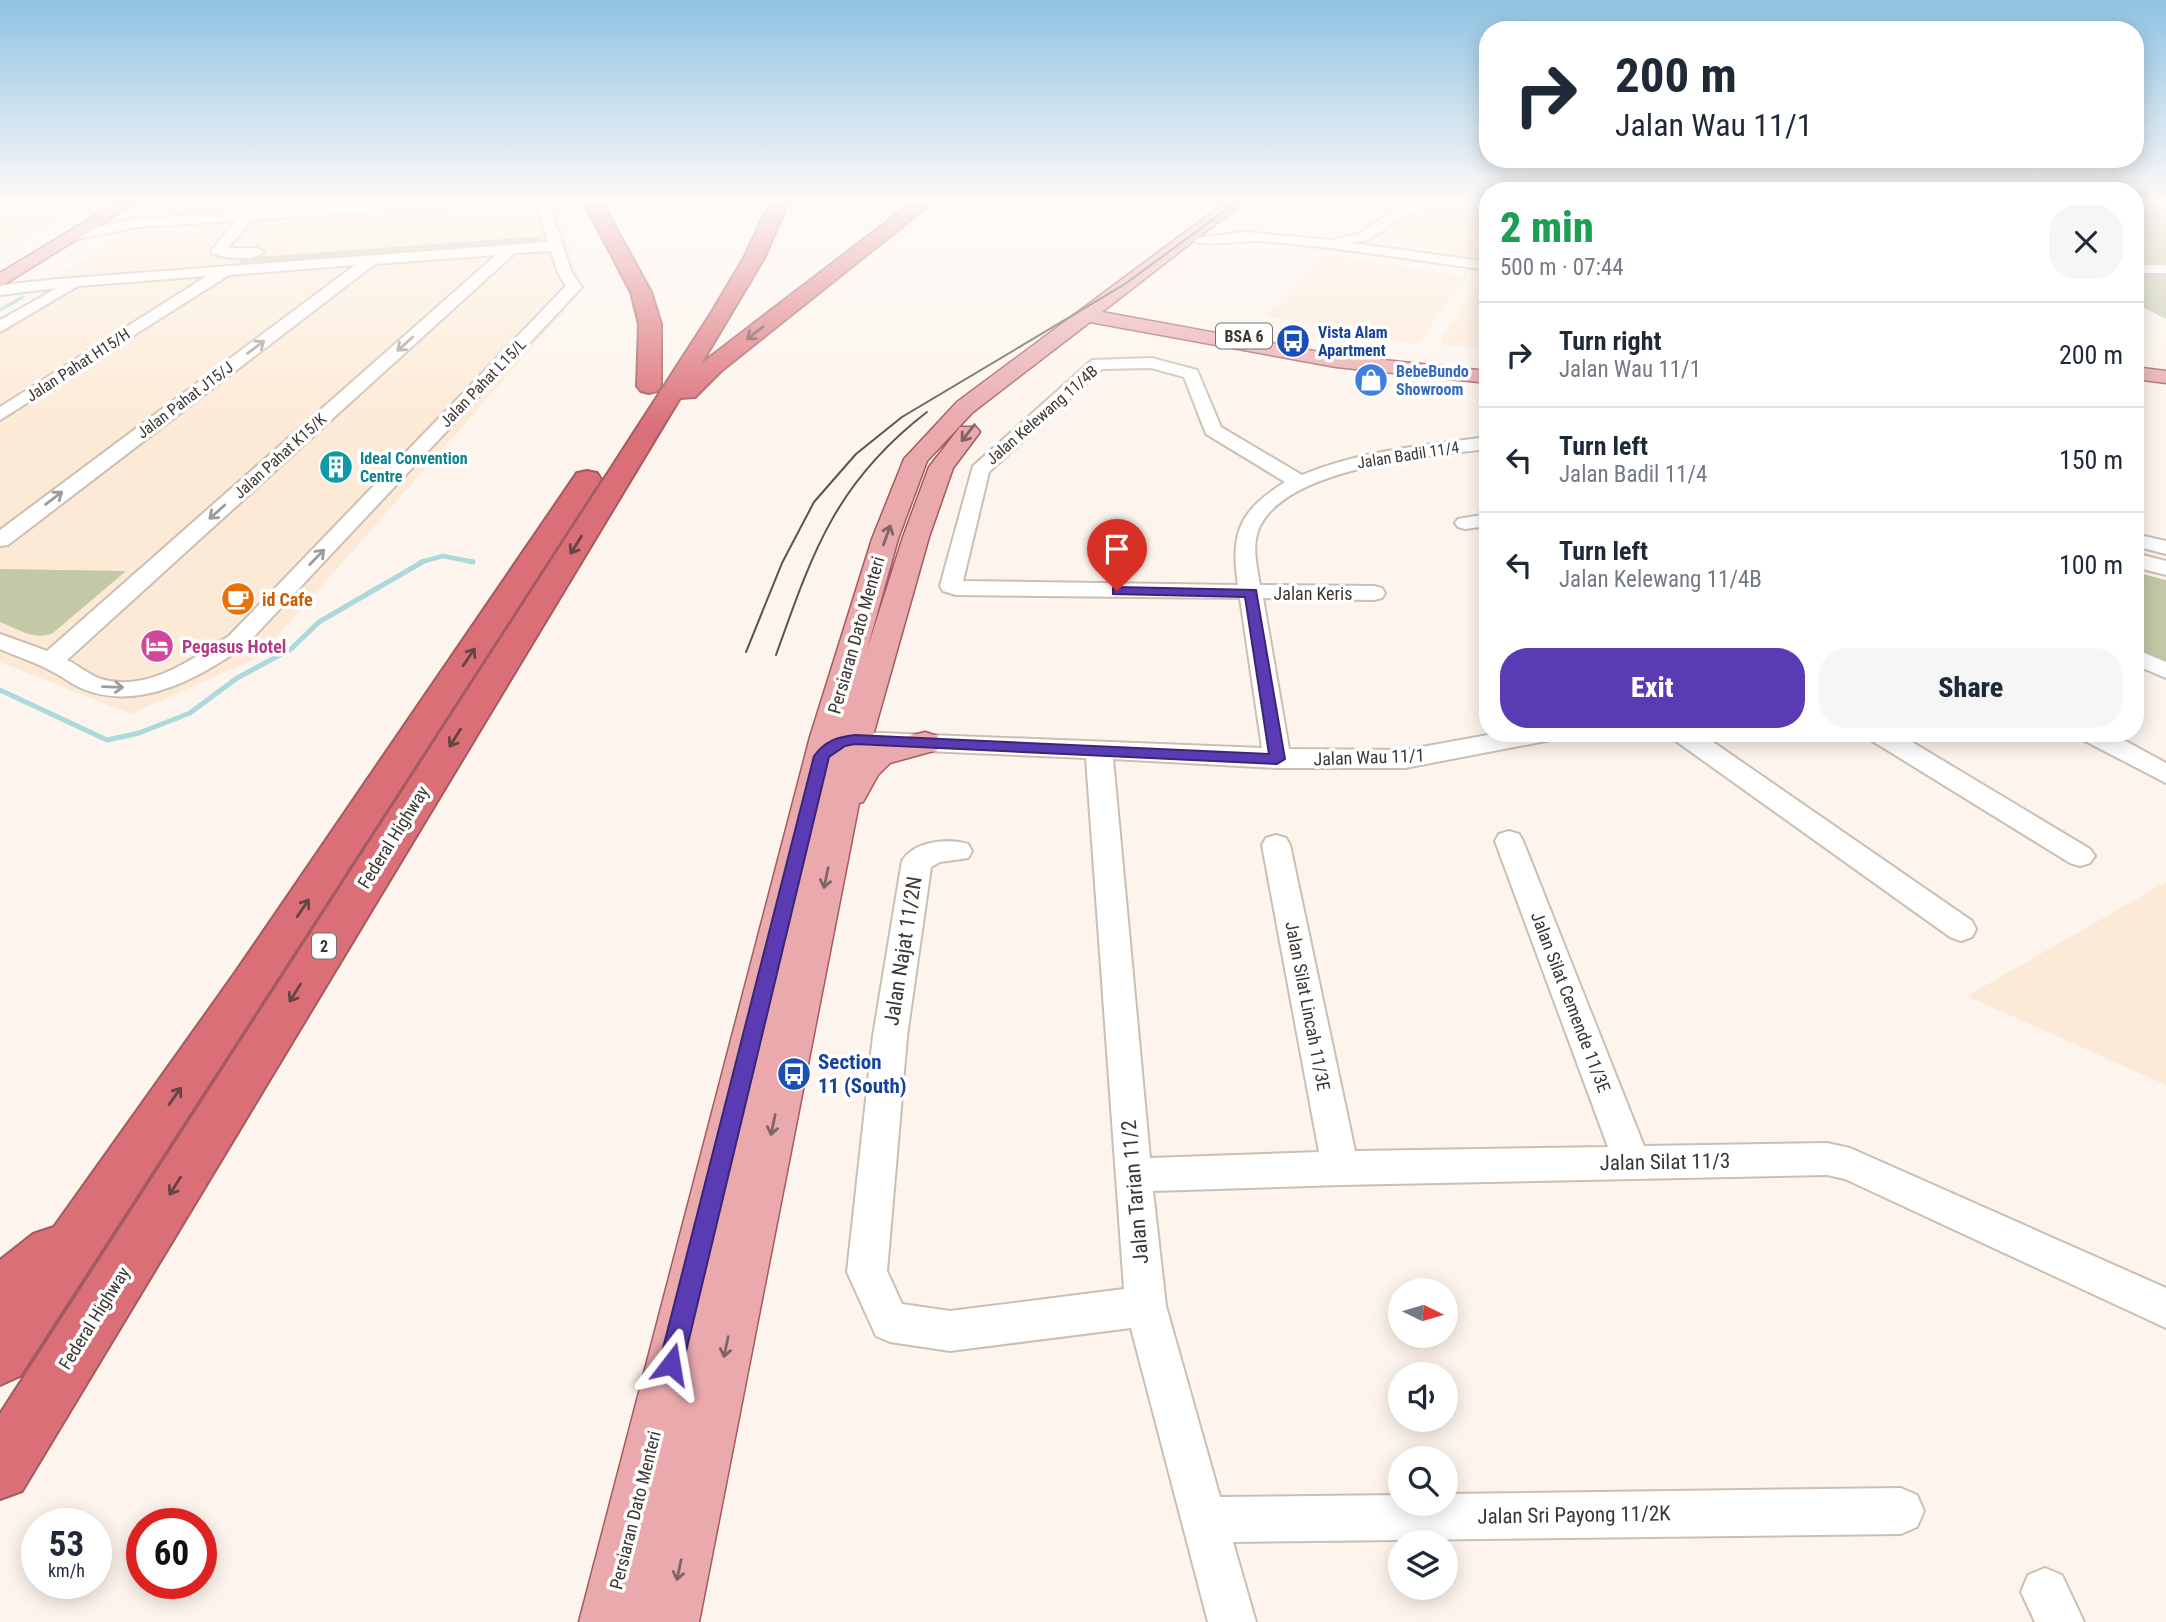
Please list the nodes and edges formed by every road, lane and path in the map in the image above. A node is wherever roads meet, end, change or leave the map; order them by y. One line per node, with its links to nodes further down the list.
1 (137, 277): 12 (street)
2 (217, 277): 26 (street, Jalan Pahat H15/H)
3 (349, 277): 31 (street, Jalan Pahat J15/J, one-way to 3)
4 (480, 277): 40 (street, Jalan Pahat K15/K, one-way to 40)
5 (567, 277): 40 (street, Jalan Pahat L15/L, one-way to 5)
6 (633, 277): 25 (highway)
7 (741, 277): 25 (highway, Federal Highway / 2)
8 (828, 277): 25 (highway, one-way to 25)
9 (1144, 277): 14 (main road, Persiaran Dato Menteri)
10 (1168, 277): 13 (main road, Persiaran Dato Menteri)
11 (5, 279): 12 (street)
12 (79, 281): 15 (street)
13 (1144, 303): 14 (main road, BSA 6); 14 (main road, Persiaran Dato Menteri); 19 (main road, BSA 6)
14 (1099, 313): 16 (main road, BSA 6); 17 (main road, Persiaran Dato Menteri); 43 (main road, Persiaran Dato Menteri, one-way to 14)
15 (0, 327)
16 (1184, 333): 17 (main road); 21 (main road, BSA 6)
17 (1075, 341): 41 (main road, Persiaran Dato Menteri, one-way to 41)
18 (670, 353): 25 (highway, Federal Highway / 2)
19 (1479, 368)
20 (2144, 376): 22 (main road)
21 (1479, 377)
22 (2166, 377)
23 (2144, 388): 24 (main road)
24 (2166, 388)
25 (650, 405): 61 (highway, Federal Highway / 2, one-way to 25); 66 (highway, Federal Highway / 2, one-way to 66)
26 (0, 415)
27 (1479, 444): 28 (street, Jalan Badil 11/4)
28 (1301, 484): 36 (street, Jalan Badil 11/4); 36 (street, Jalan Kelewang 11/4B)
29 (1479, 521): 30 (street)
30 (1465, 523)
31 (0, 540)
32 (2144, 542): 33 (street)
33 (2166, 548)
34 (2144, 562): 35 (street)
35 (2166, 568)
36 (1251, 593): 37 (street, Jalan Keris); 50 (street, Jalan Badil 11/4)
37 (1374, 593)
38 (0, 641): 40 (street)
39 (2144, 660): 42 (street)
40 (50, 662)
41 (877, 667): 43 (main road, Persiaran Dato Menteri); 48 (main road)
42 (2166, 671)
43 (836, 738): 48 (street, Jalan Wau 11/1); 52 (main road, Persiaran Dato Menteri); 69 (main road, Persiaran Dato Menteri)
44 (1497, 742): 50 (street, Jalan Wau 11/1)
45 (1695, 742): 57 (street)
46 (1893, 742): 56 (street)
47 (2107, 742): 51 (street)
48 (925, 743): 49 (street, Jalan Wau 11/1); 52 (main road)
49 (1100, 752): 50 (street, Jalan Wau 11/1); 60 (street, Jalan Tarian 11/2)
50 (1277, 759)
51 (2166, 774)
52 (838, 820): 70 (main road, Persiaran Dato Menteri, one-way to 70)
53 (1509, 841): 58 (street, Jalan Silat Cemende 11/3E)
54 (1276, 845): 59 (street, Jalan Silat Lincah 11/3E)
55 (958, 851): 63 (street, Jalan Najat 11/2N)
56 (2080, 856)
57 (1961, 929)
58 (1632, 1163): 59 (street, Jalan Silat 11/3); 64 (street, Jalan Silat 11/3)
59 (1340, 1168): 60 (street, Jalan Silat 11/3)
60 (1133, 1175): 63 (street, Jalan Tarian 11/2)
61 (85, 1226): 62 (highway); 65 (highway, Federal Highway / 2)
62 (0, 1304)
63 (1146, 1306): 68 (street, Jalan Tarian 11/2)
64 (2166, 1308)
65 (0, 1356)
66 (0, 1469)
67 (1901, 1511): 68 (street, Jalan Sri Payong 11/2K)
68 (1204, 1520): 71 (street, Jalan Tarian 11/2)
69 (609, 1622)
70 (669, 1622)
71 (1232, 1622)

